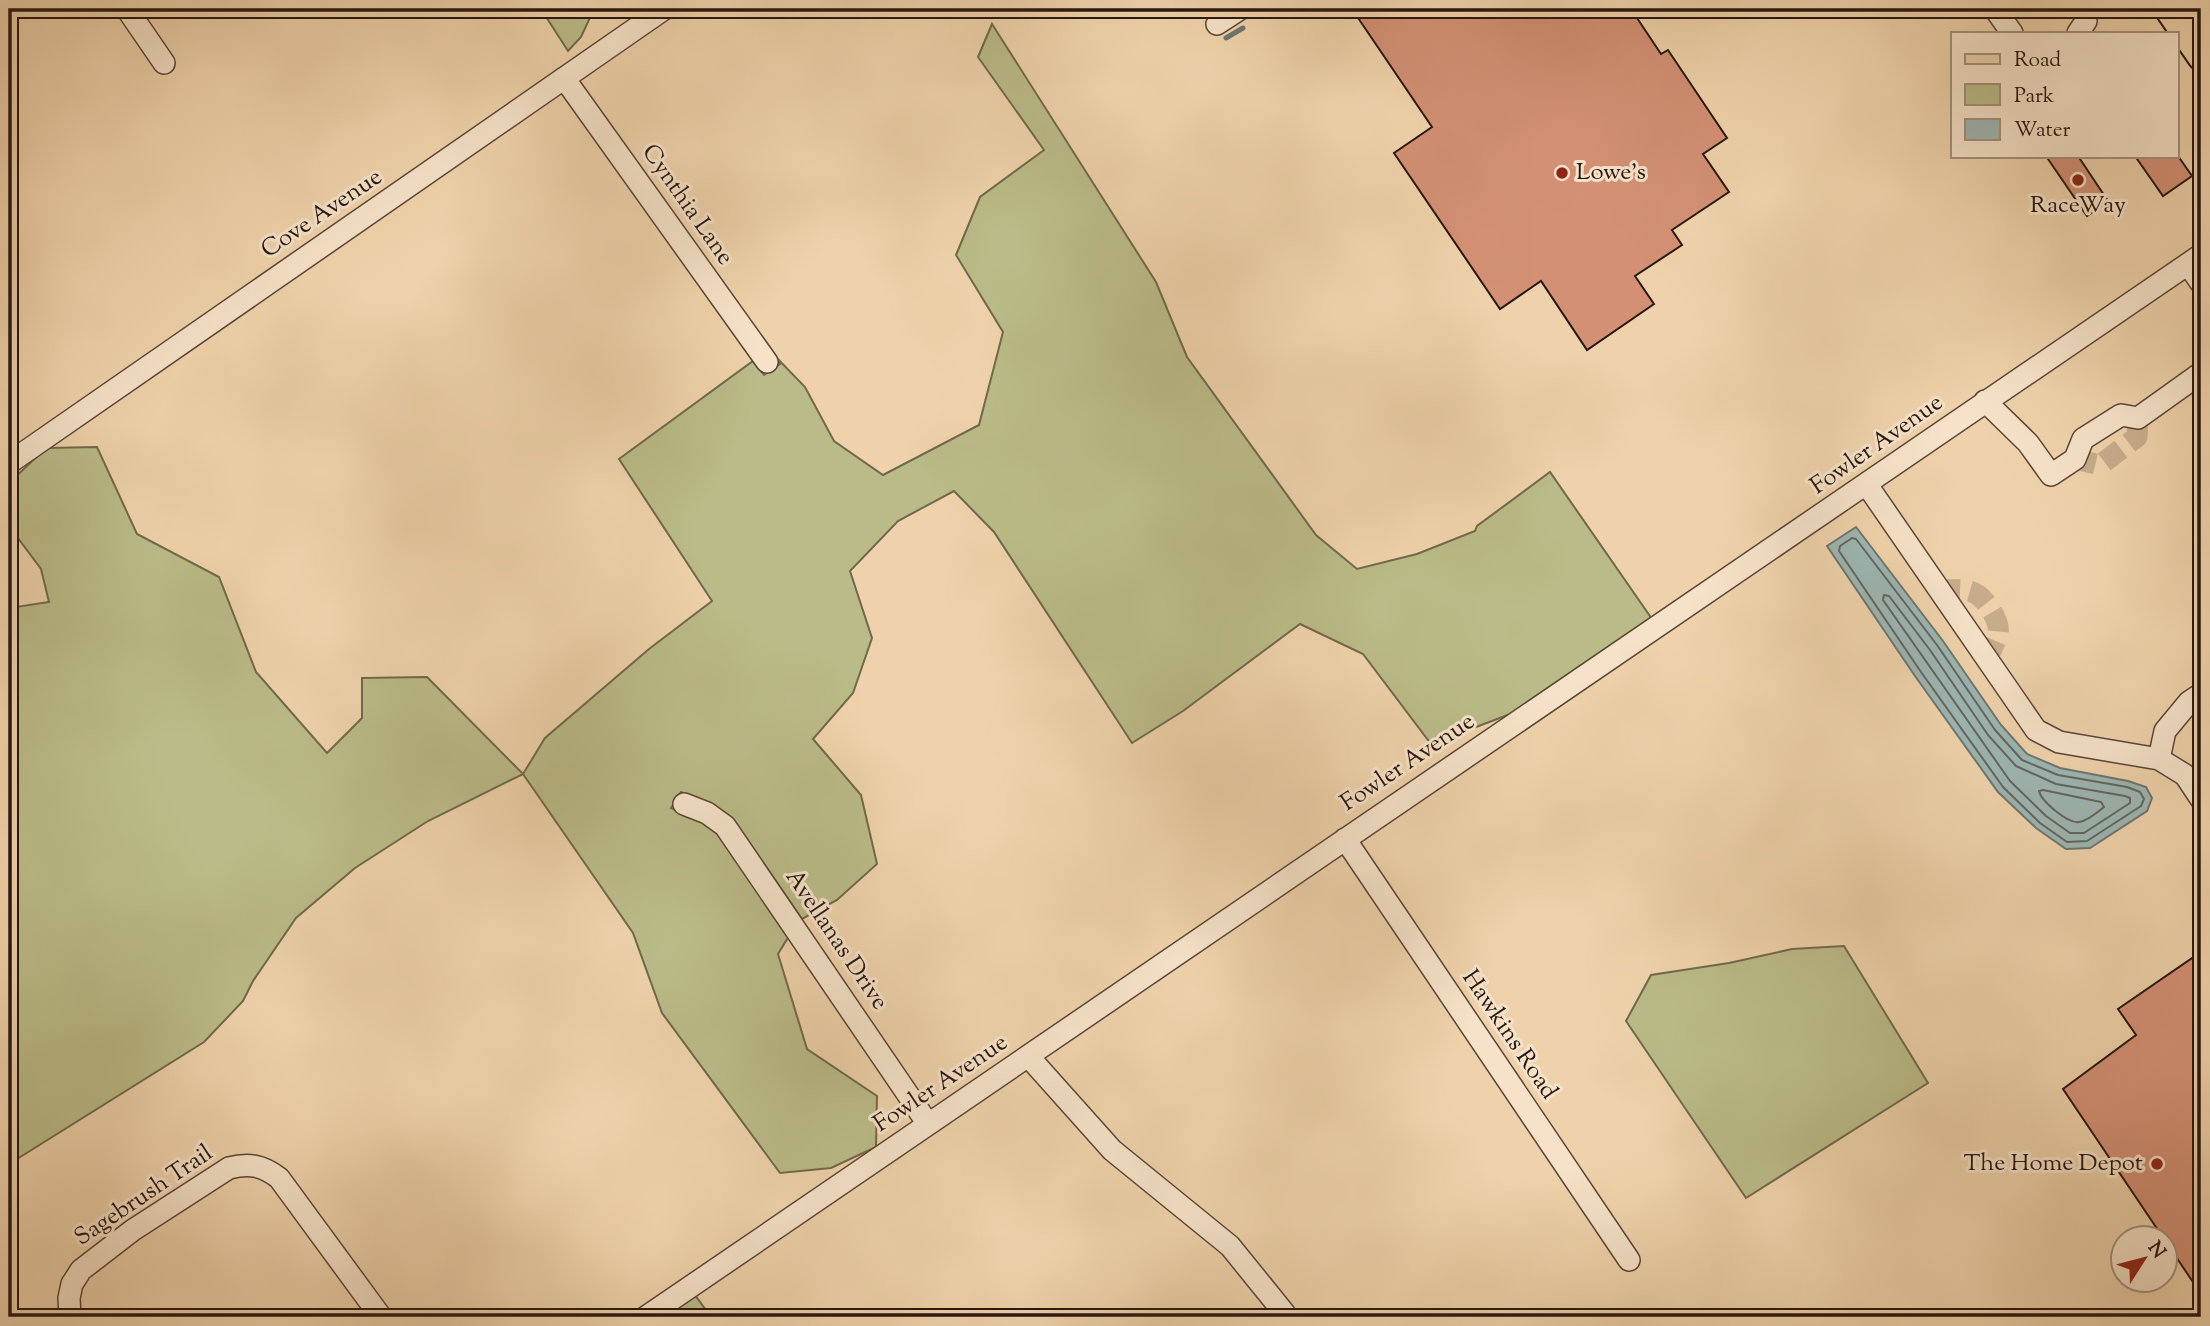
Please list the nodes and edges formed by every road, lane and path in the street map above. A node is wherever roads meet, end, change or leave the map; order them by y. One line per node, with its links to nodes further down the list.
1 (127, 9): 13 (street)
2 (664, 9): 14 (street, Cove Avenue)
3 (1240, 9): 9 (street)
4 (1995, 9): 10 (street)
5 (2084, 9): 11 (street)
6 (2168, 9): 12 (main road)
7 (2191, 9): 8 (main road)
8 (2201, 23)
9 (1217, 24)
10 (2011, 32)
11 (2079, 32)
12 (2201, 57)
13 (164, 63)
14 (564, 78): 17 (street, Cynthia Lane); 20 (street, Cove Avenue)
15 (2195, 259): 16 (street); 19 (street, Fowler Avenue)
16 (2201, 282)
17 (767, 362)
18 (2201, 373): 19 (street)
19 (1985, 401): 21 (street, Fowler Avenue)
20 (9, 463)
21 (1867, 485): 23 (street); 26 (street, Fowler Avenue)
22 (2201, 694): 23 (street)
23 (2159, 759): 24 (street)
24 (2201, 799)
25 (684, 804): 28 (street, Avellanas Drive)
26 (1345, 839): 27 (street, Fowler Avenue); 29 (street, Hawkins Road)
27 (1028, 1056): 28 (street, Fowler Avenue); 30 (street)
28 (928, 1124): 33 (street, Fowler Avenue)
29 (1629, 1260)
30 (1285, 1314)
31 (71, 1317): 32 (street, Sagebrush Trail)
32 (381, 1317)
33 (646, 1317)

